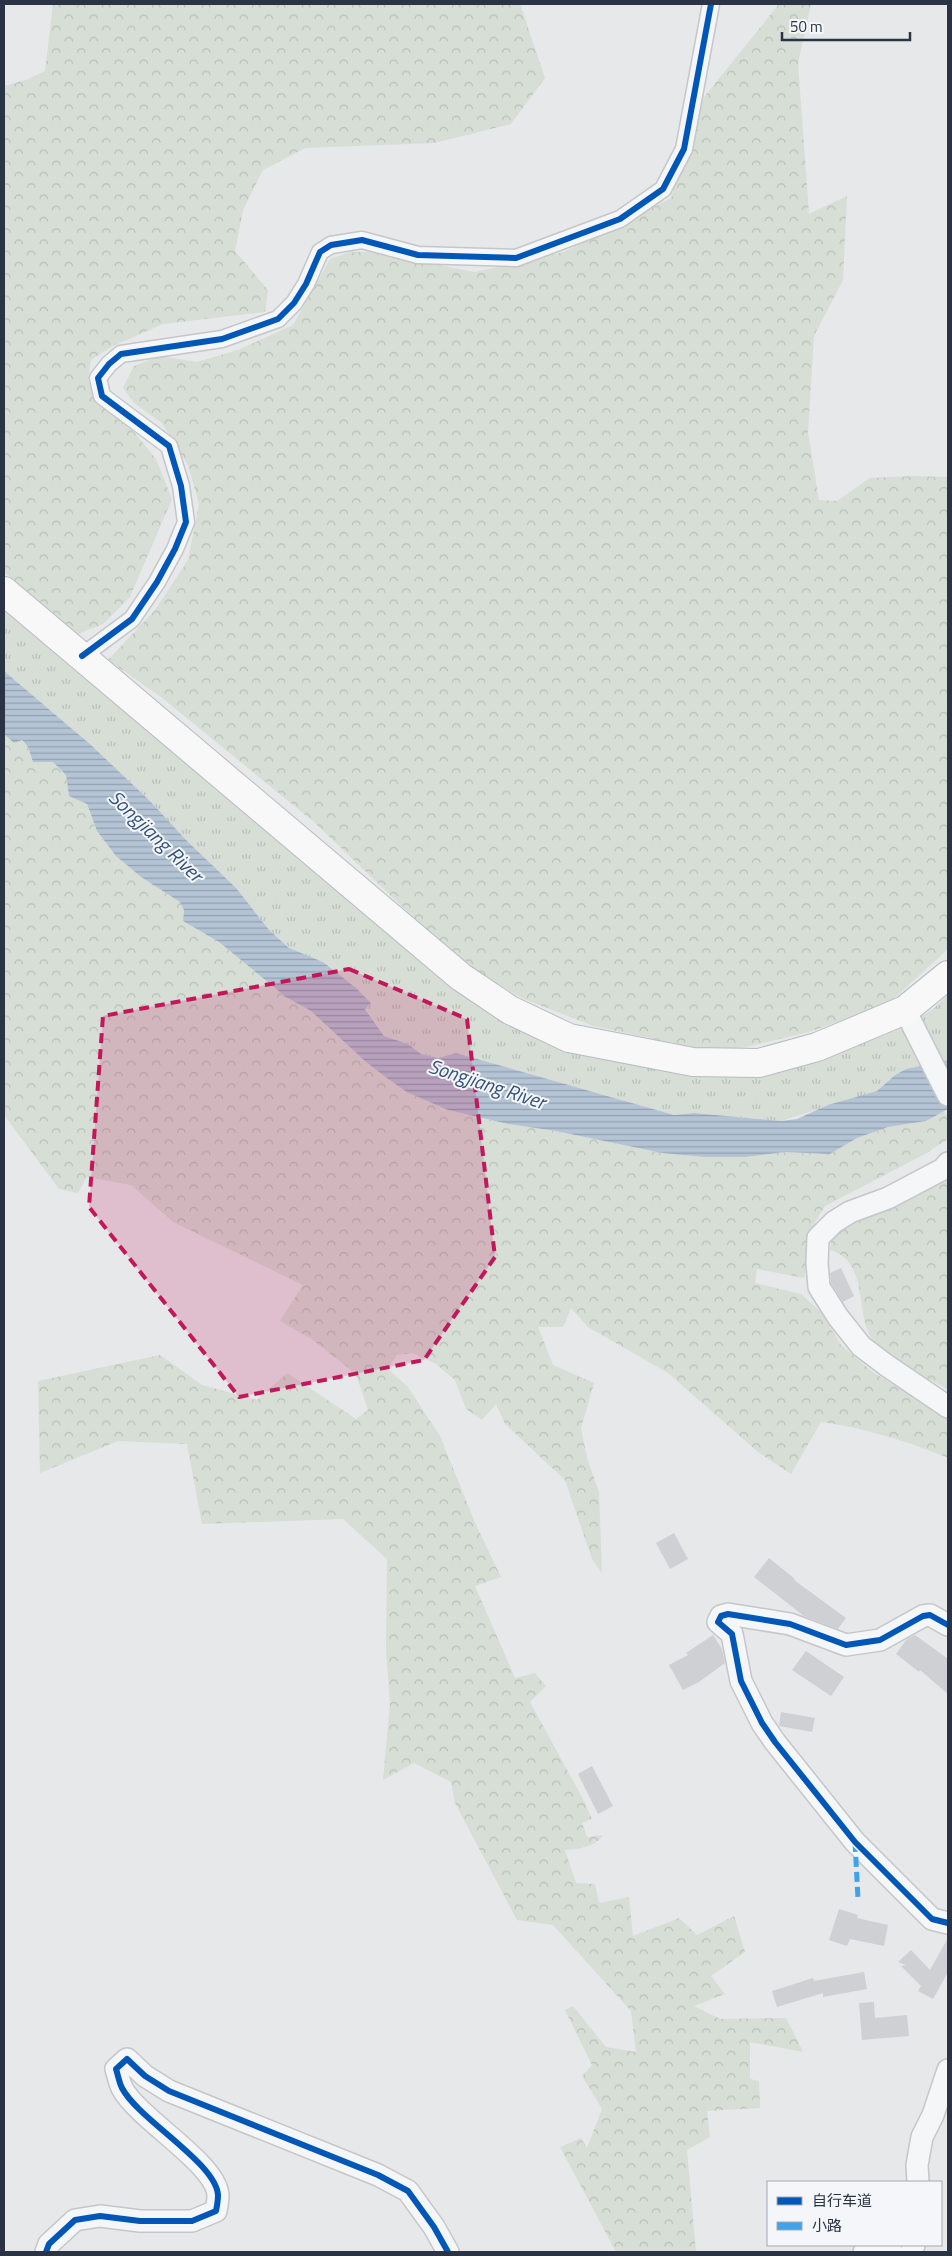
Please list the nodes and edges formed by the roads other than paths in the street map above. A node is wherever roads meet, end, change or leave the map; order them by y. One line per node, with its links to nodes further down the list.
1 (711, 4): 3 (street)
2 (4, 591): 3 (highway)
3 (82, 656): 5 (highway)
4 (948, 975): 5 (highway)
5 (905, 1010): 6 (street)
6 (948, 1095)
7 (948, 1163): 8 (street)
8 (948, 1407)
9 (948, 1625): 10 (street)
10 (948, 1923)
11 (948, 2070): 12 (street)
12 (918, 2181)
13 (880, 2246): 16 (street)
14 (46, 2252): 15 (street)
15 (448, 2252)
16 (892, 2252)

